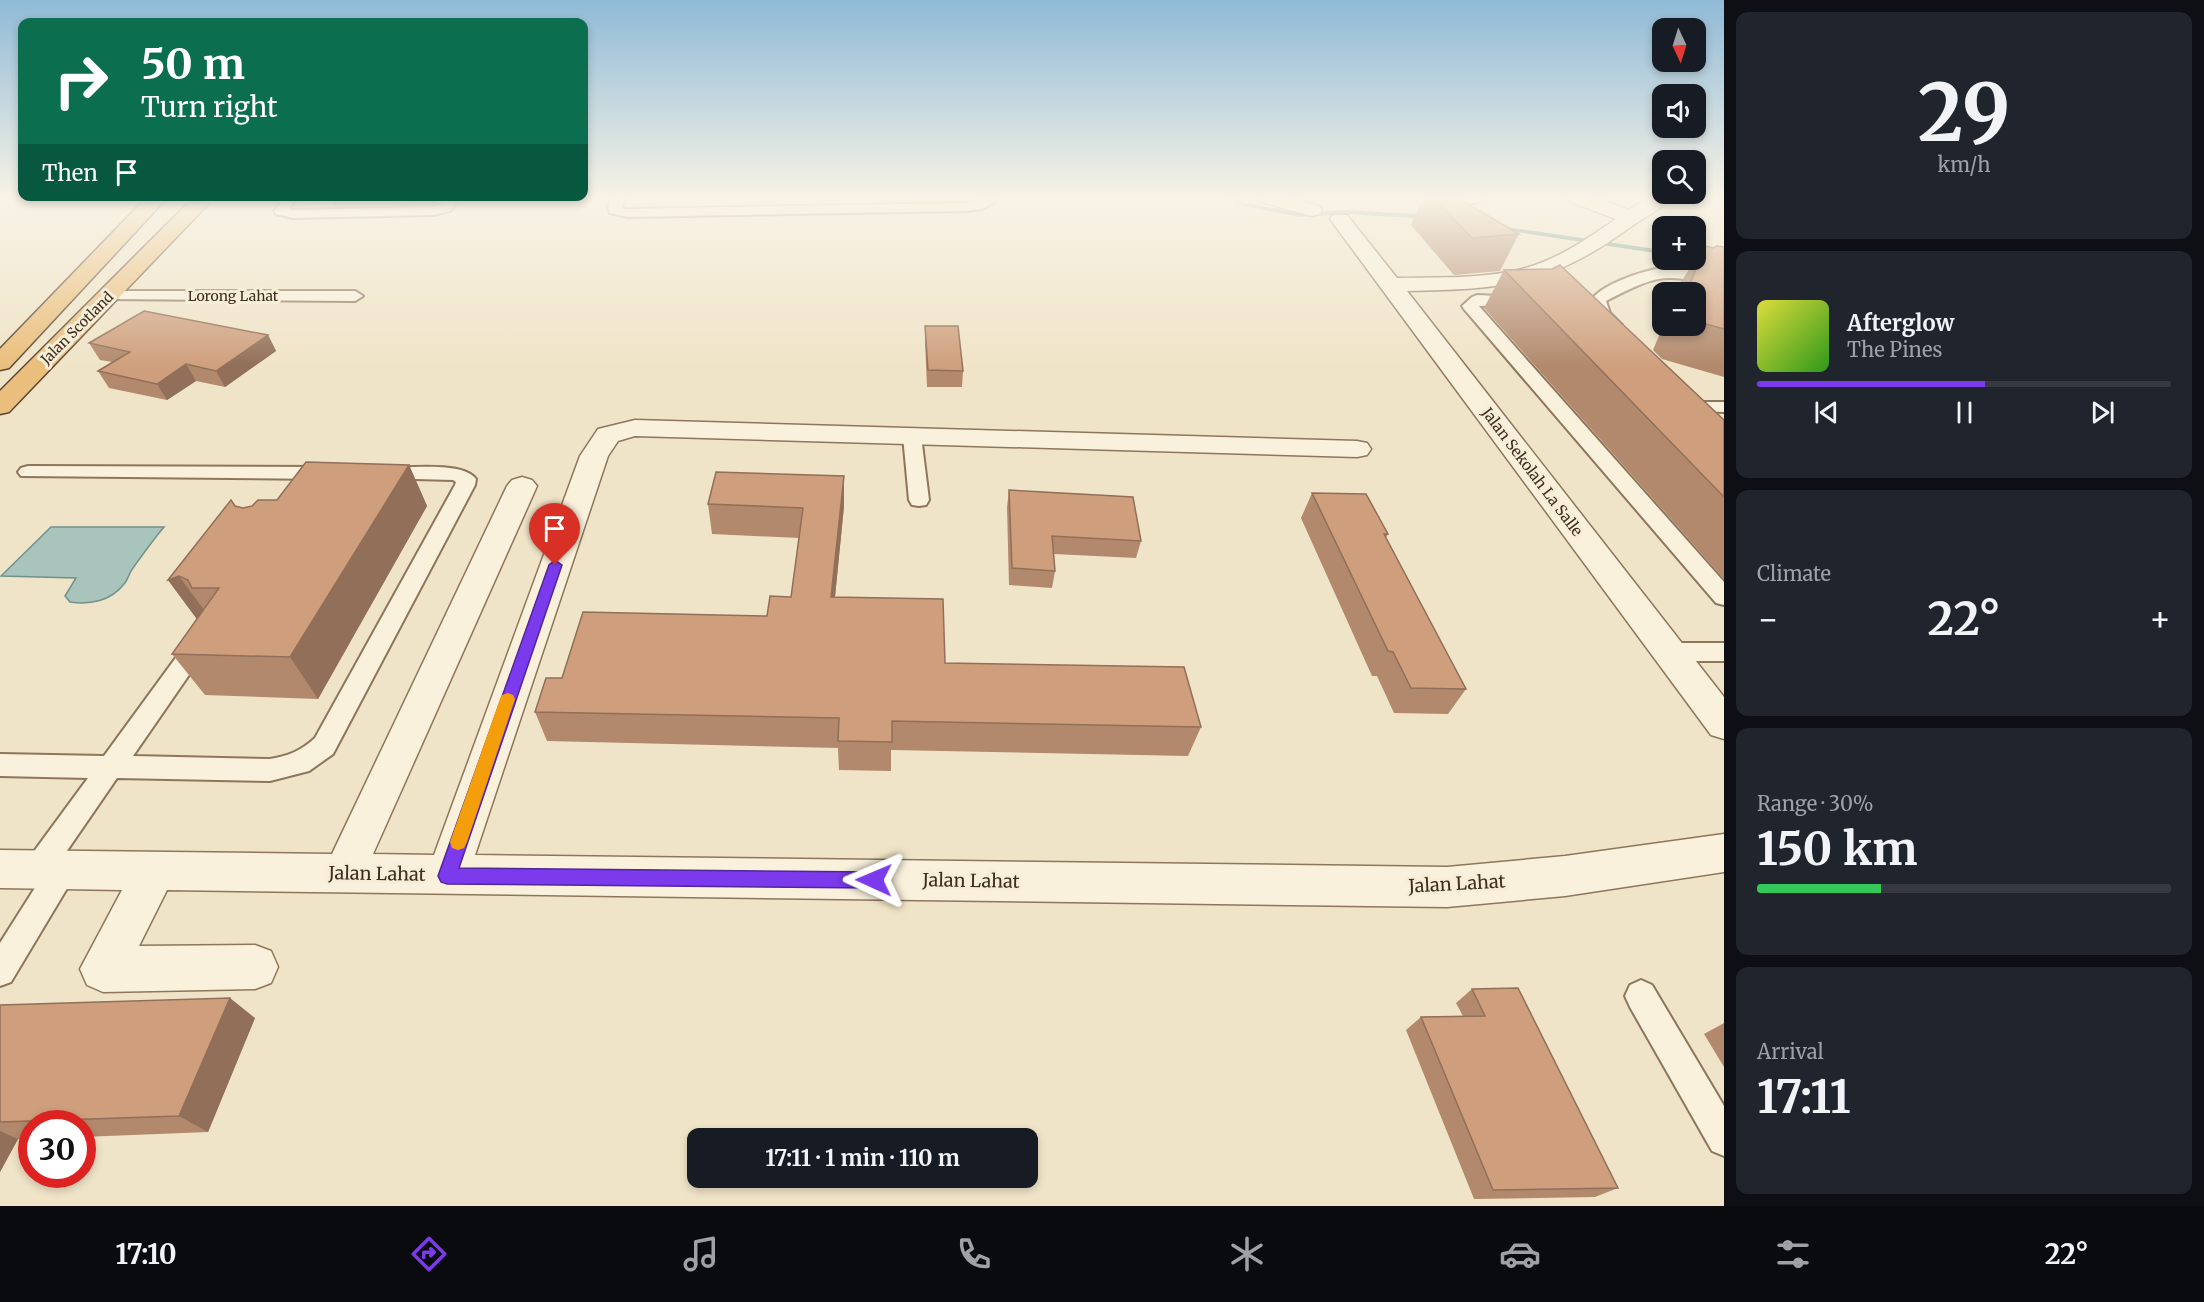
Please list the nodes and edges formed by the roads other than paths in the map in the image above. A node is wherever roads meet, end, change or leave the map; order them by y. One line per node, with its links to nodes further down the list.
1 (103, 254): 11 (highway, Jalan Scotland)
2 (150, 254): 7 (highway, Jalan Scotland)
3 (1367, 254): 6 (street, Jalan Sekolah La Salle)
4 (1572, 254): 6 (street)
5 (1724, 283): 10 (lane)
6 (1390, 285): 24 (street, Jalan Sekolah La Salle)
7 (110, 296): 8 (lane, Lorong Lahat); 13 (highway, Jalan Scotland)
8 (356, 296)
9 (1531, 300): 22 (lane)
10 (1623, 333)
11 (0, 363)
12 (1695, 403): 14 (lane)
13 (0, 406)
14 (1720, 415)
15 (912, 436): 16 (street); 21 (lane); 33 (street)
16 (1357, 449)
17 (28, 472): 18 (lane)
18 (316, 473): 20 (lane); 28 (lane)
19 (522, 486): 32 (street)
20 (303, 492)
21 (919, 500)
22 (1724, 597)
23 (209, 630): 28 (lane)
24 (1669, 652): 25 (lane); 26 (street, Jalan Sekolah La Salle)
25 (1724, 652)
26 (1724, 724)
27 (0, 765): 28 (lane)
28 (110, 766): 30 (lane)
29 (1724, 853): 33 (street, Jalan Lahat)
30 (33, 870): 31 (street, Jalan Lahat); 35 (lane)
31 (154, 872): 32 (street, Jalan Lahat); 34 (street)
32 (344, 873): 33 (street, Jalan Lahat)
33 (447, 876)
34 (255, 967)
35 (0, 971)
36 (1641, 996): 37 (lane)
37 (1724, 1139)

